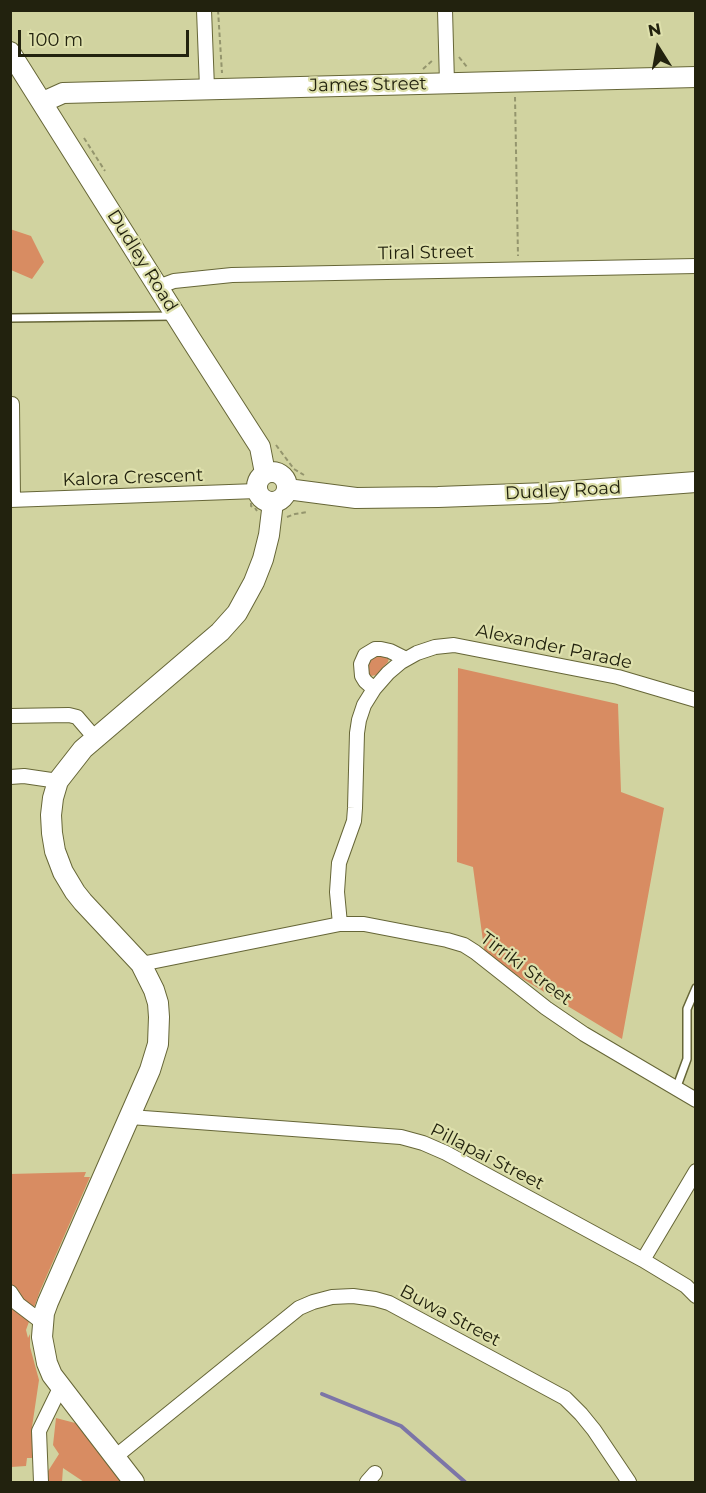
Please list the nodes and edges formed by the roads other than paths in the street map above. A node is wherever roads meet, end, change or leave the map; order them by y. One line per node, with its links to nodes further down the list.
1 (204, 10): 6 (street)
2 (445, 10): 5 (street)
3 (10, 52): 7 (street, Dudley Road)
4 (696, 77): 5 (street, James Street)
5 (447, 83): 6 (street, James Street)
6 (207, 88): 7 (street, James Street)
7 (43, 102): 9 (street, Dudley Road)
8 (696, 266): 9 (street, Tiral Street)
9 (158, 286): 10 (street, Dudley Road)
10 (176, 316): 11 (lane); 13 (street, Dudley Road)
11 (10, 318)
12 (12, 404): 16 (street)
13 (265, 473): 15 (street); 15 (street)
14 (696, 482): 15 (street, Dudley Road)
15 (267, 496): 16 (street, Kalora Crescent); 21 (street)
16 (12, 500)
17 (406, 659): 18 (street, Alexander Parade); 18 (street); 19 (street, Alexander Parade)
18 (374, 689): 24 (street, Alexander Parade)
19 (696, 700)
20 (10, 716): 21 (street)
21 (95, 738): 23 (street)
22 (10, 777): 23 (street)
23 (58, 781): 25 (street)
24 (340, 924): 25 (street, Tirriki Street); 27 (street, Tirriki Street)
25 (141, 964): 29 (street)
26 (696, 988): 27 (lane)
27 (676, 1089): 28 (street, Tirriki Street)
28 (696, 1100)
29 (130, 1117): 31 (street, Pillapai Street); 34 (street)
30 (696, 1171): 31 (street)
31 (643, 1260): 33 (street, Pillapai Street)
32 (10, 1293): 34 (street)
33 (696, 1296)
34 (43, 1323): 35 (street)
35 (61, 1386): 36 (street); 37 (street)
36 (115, 1457): 38 (street); 39 (street, Buwa Street)
37 (41, 1482)
38 (134, 1482)
39 (629, 1482)

